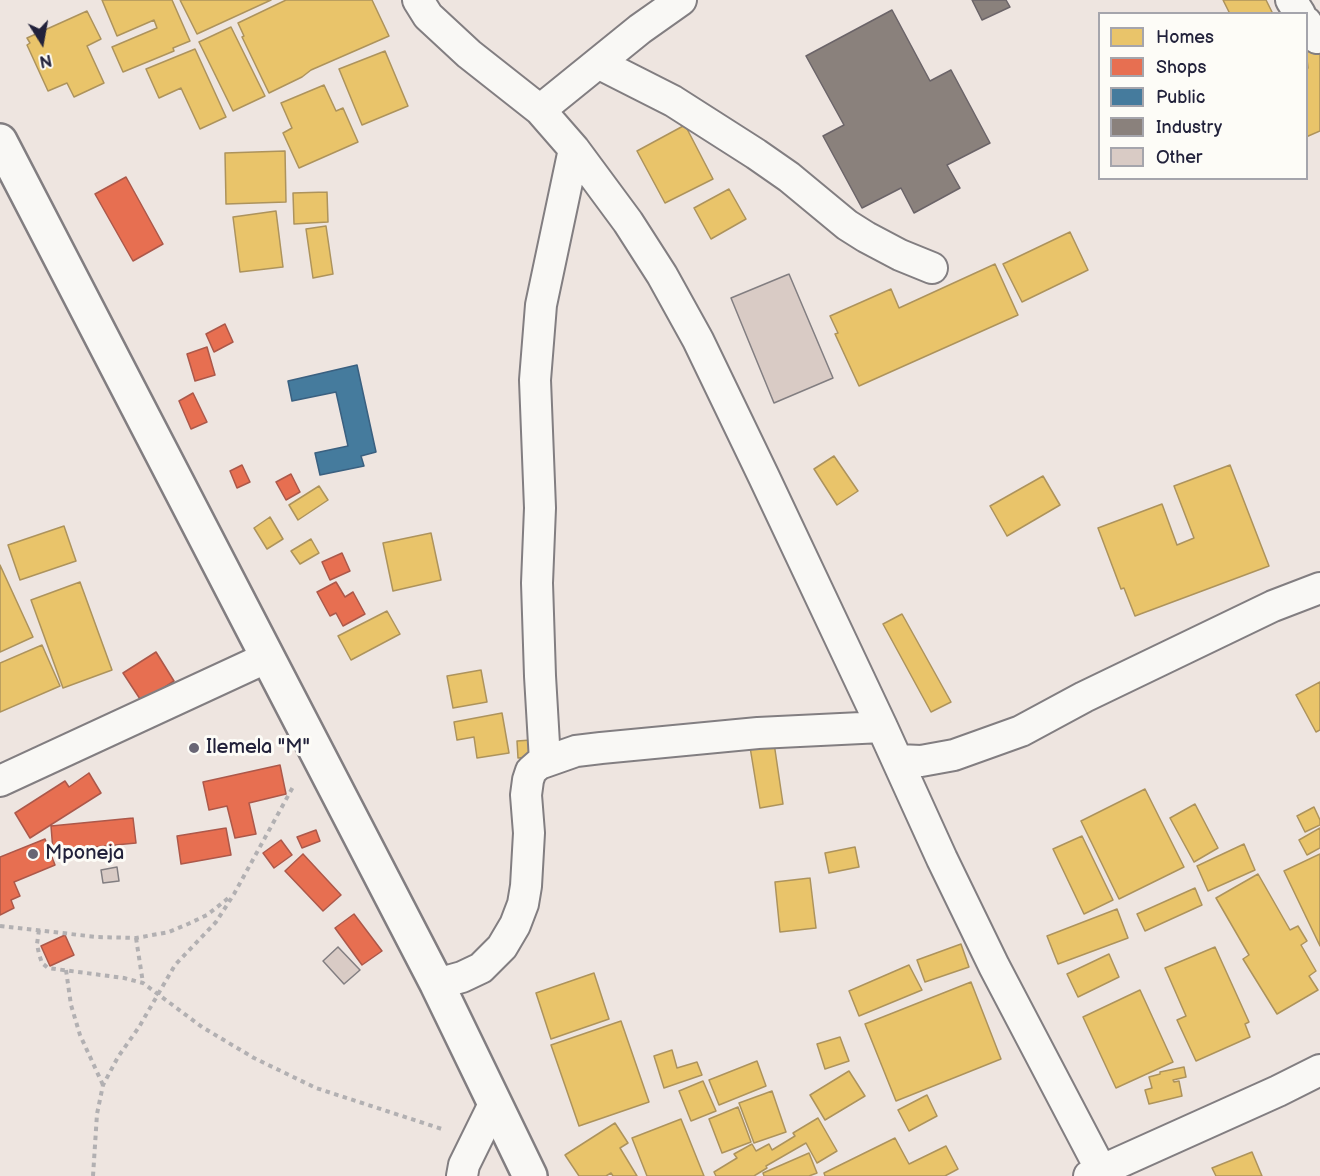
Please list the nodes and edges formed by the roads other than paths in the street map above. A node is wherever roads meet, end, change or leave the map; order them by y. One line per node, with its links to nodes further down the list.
1 (418, 0): 4 (street)
2 (681, 0): 3 (street)
3 (598, 63): 4 (street); 7 (street)
4 (540, 110): 6 (street)
5 (0, 141): 9 (street)
6 (574, 149): 10 (street); 12 (street)
7 (932, 268)
8 (1320, 588): 11 (street)
9 (268, 657): 13 (street); 14 (street)
10 (882, 727): 11 (street); 12 (street)
11 (897, 760): 17 (street)
12 (545, 761): 14 (street)
13 (0, 782)
14 (437, 984): 16 (street)
15 (1320, 1070): 17 (street)
16 (494, 1104): 18 (street); 19 (street)
17 (1095, 1173)
18 (462, 1176)
19 (530, 1176)

